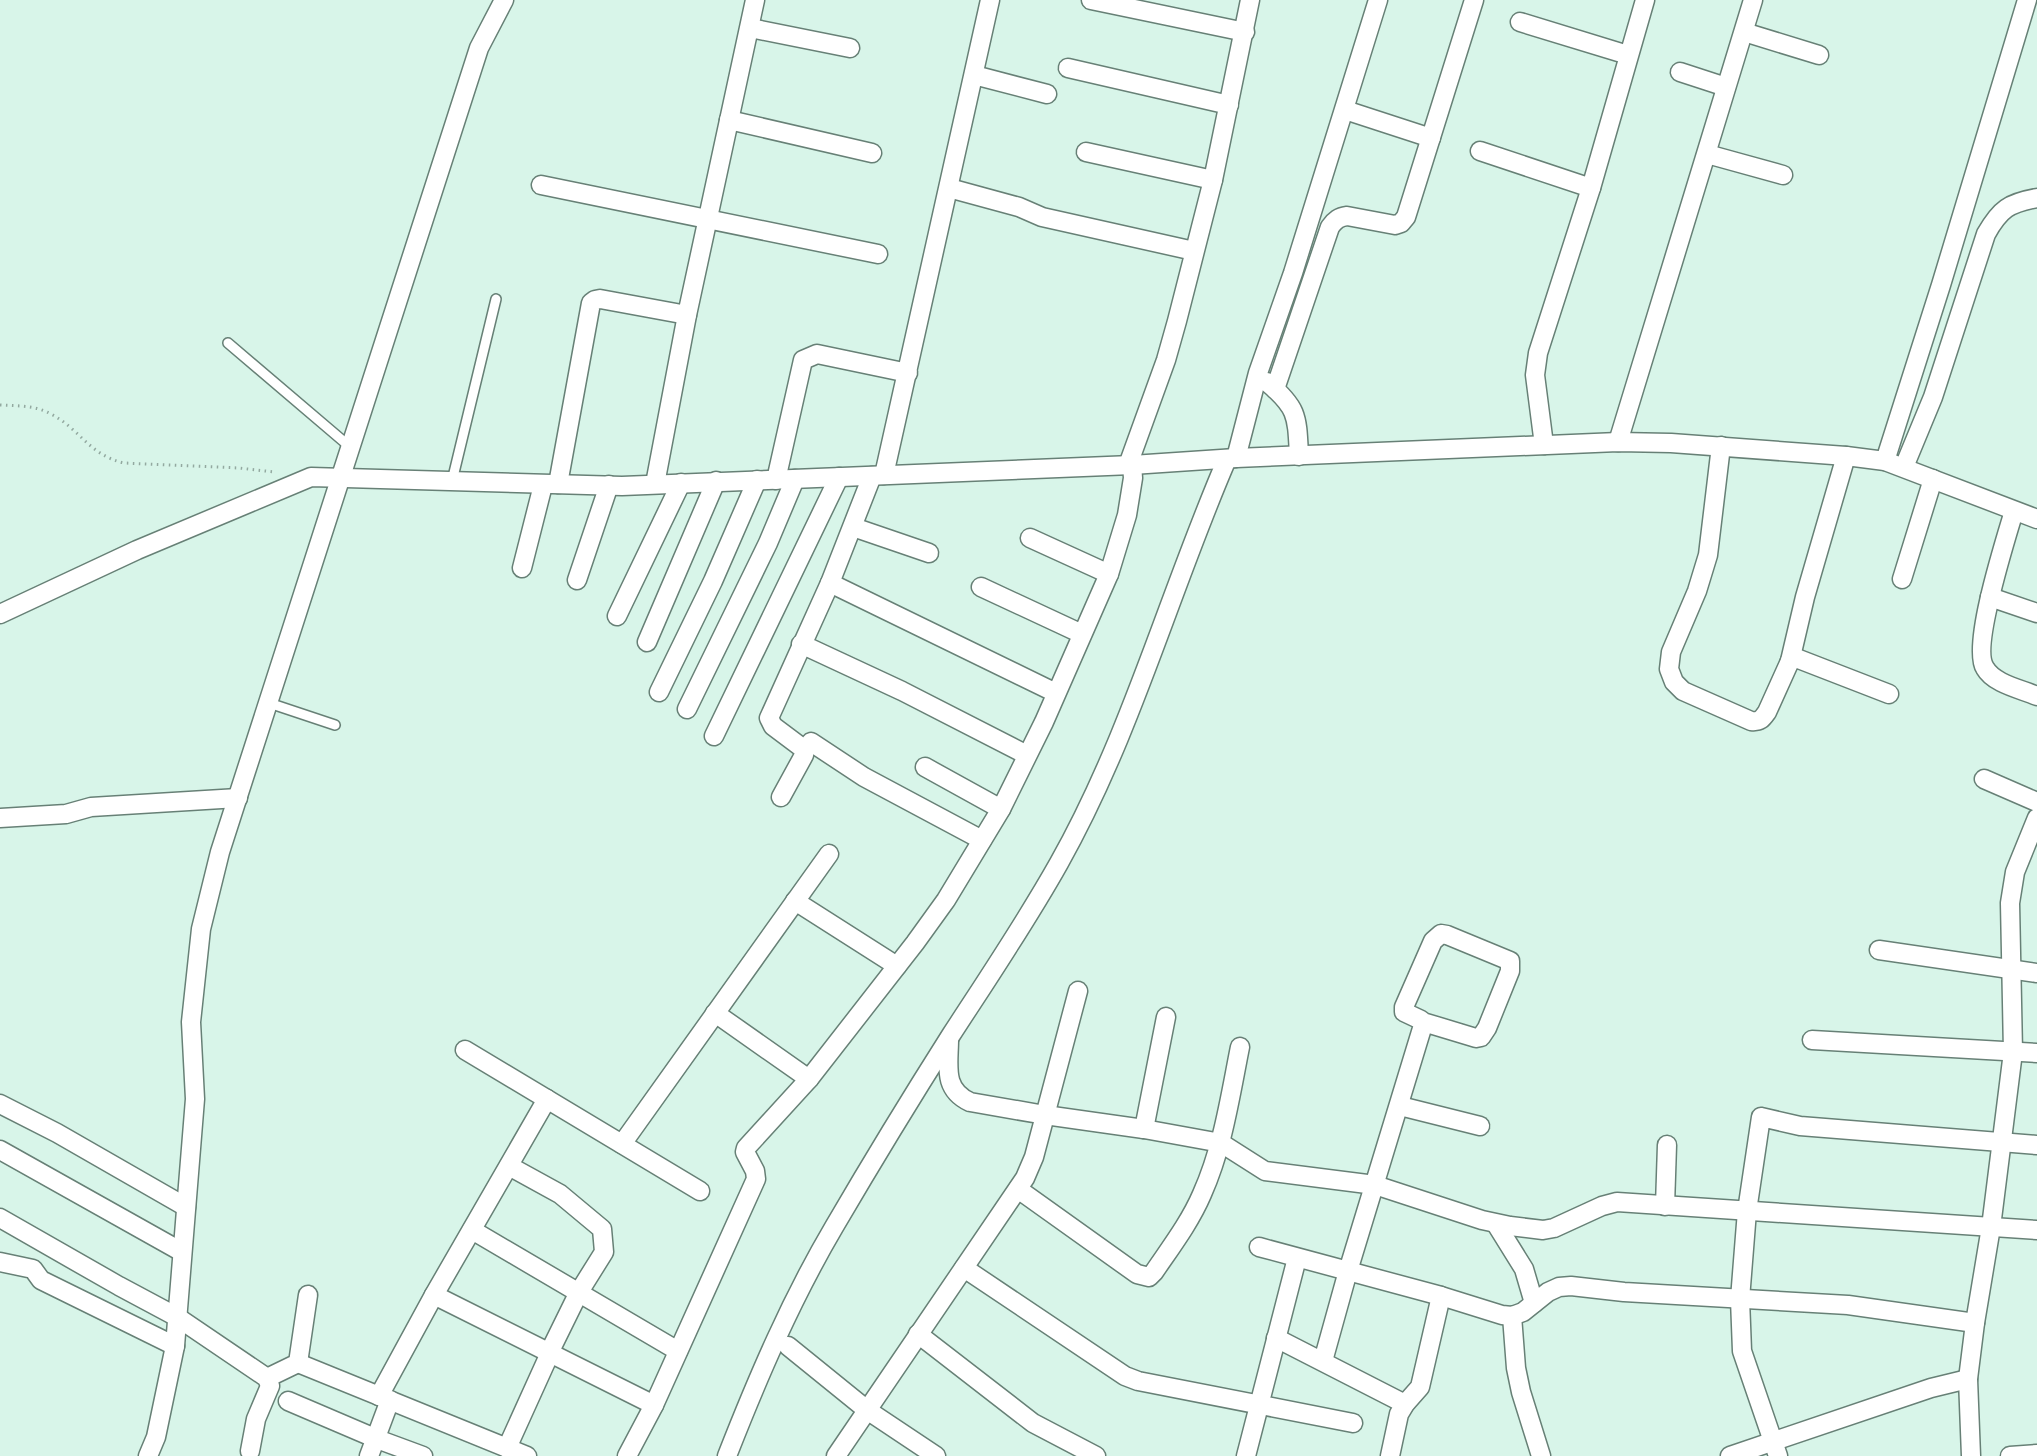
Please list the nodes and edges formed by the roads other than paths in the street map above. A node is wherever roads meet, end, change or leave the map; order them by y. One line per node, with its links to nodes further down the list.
1 (504, 0): 48 (street)
2 (755, 0): 12 (street)
3 (990, 0): 20 (street)
4 (1091, 0): 13 (street)
5 (1250, 0): 13 (street)
6 (1378, 0): 24 (street)
7 (1474, 0): 26 (street)
8 (1645, 0): 16 (street)
9 (1754, 0): 14 (street)
10 (2027, 0): 53 (street)
11 (1520, 22): 16 (street)
12 (750, 28): 15 (street); 25 (street)
13 (1245, 32): 23 (street)
14 (1744, 32): 17 (street); 21 (street)
15 (850, 48)
16 (1628, 55): 35 (street)
17 (1819, 55)
18 (1068, 68): 23 (street)
19 (1680, 72): 21 (street)
20 (974, 75): 22 (street); 34 (street)
21 (1726, 87): 30 (street)
22 (1047, 94)
23 (1229, 105): 32 (street)
24 (1345, 110): 26 (street); 44 (street)
25 (729, 120): 29 (street); 37 (street)
26 (1431, 138): 45 (street)
27 (1480, 151): 35 (street)
28 (1086, 152): 32 (street)
29 (872, 153)
30 (1707, 154): 31 (street); 46 (street)
31 (1783, 175)
32 (1213, 180): 38 (street)
33 (541, 185): 37 (street)
34 (949, 188): 38 (street); 43 (street)
35 (1591, 188): 47 (street)
36 (2037, 198): 55 (street)
37 (708, 218): 39 (street); 41 (street)
38 (1194, 251): 54 (street)
39 (878, 254)
40 (496, 298): 63 (lane)
41 (687, 315): 66 (street); 67 (street)
42 (228, 343): 48 (lane)
43 (908, 373): 56 (street); 62 (street)
44 (1258, 373): 45 (street); 52 (street)
45 (1275, 389): 50 (street)
46 (1618, 442): 47 (street); 49 (street)
47 (1544, 445): 50 (street)
48 (349, 446): 58 (street)
49 (1721, 446): 51 (street); 87 (street)
50 (1299, 456): 52 (street)
51 (1846, 456): 53 (street); 87 (street)
52 (1225, 459): 54 (street); 117 (street)
53 (1885, 460): 55 (street)
54 (1130, 465): 56 (street); 75 (street)
55 (1904, 467): 60 (street)
56 (878, 475): 57 (street); 71 (street)
57 (839, 477): 59 (street); 95 (street)
58 (339, 478): 63 (street); 82 (street); 92 (street)
59 (795, 478): 62 (street); 93 (street)
60 (1933, 479): 69 (street); 76 (street)
61 (757, 480): 62 (street); 64 (street); 88 (street)
62 (776, 480)
63 (452, 481): 67 (street)
64 (716, 481): 65 (street); 85 (street)
65 (681, 483): 66 (street); 83 (street)
66 (655, 484): 68 (street)
67 (550, 485): 68 (street); 74 (street)
68 (609, 486): 77 (street)
69 (2014, 511): 70 (street); 80 (street)
70 (2037, 519)
71 (853, 527): 73 (street); 78 (street)
72 (1030, 538): 75 (street)
73 (929, 553)
74 (522, 568)
75 (1109, 574): 84 (street)
76 (1902, 579)
77 (577, 580)
78 (830, 583): 86 (street); 89 (street)
79 (981, 587): 84 (street)
80 (1990, 597): 81 (street); 91 (street)
81 (2037, 613)
82 (0, 615)
83 (617, 616)
84 (1082, 634): 89 (street)
85 (647, 642)
86 (801, 645): 97 (street); 100 (street)
87 (1790, 661): 90 (street)
88 (659, 692)
89 (1056, 693): 97 (street)
90 (1889, 694)
91 (2037, 696)
92 (269, 703): 94 (lane); 101 (street)
93 (687, 709)
94 (335, 725)
95 (714, 736)
96 (811, 742): 106 (street)
97 (1028, 755): 103 (street)
98 (925, 767): 103 (street)
99 (1984, 779): 102 (street)
100 (782, 797)
101 (238, 798): 104 (street); 141 (street)
102 (2037, 802)
103 (1000, 809): 106 (street)
104 (0, 818)
105 (2037, 818): 111 (street)
106 (982, 840): 110 (street)
107 (829, 854): 108 (street)
108 (795, 901): 110 (street); 114 (street)
109 (1879, 950): 111 (street)
110 (897, 966): 123 (street)
111 (2012, 970): 112 (street); 121 (street)
112 (2037, 973)
113 (1078, 991): 127 (street)
114 (715, 1013): 123 (street); 132 (street)
115 (1166, 1017): 129 (street)
116 (1423, 1022): 116 (street); 126 (street)
117 (949, 1039): 127 (street); 190 (street)
118 (1812, 1040): 121 (street)
119 (1240, 1047): 131 (street)
120 (465, 1050): 124 (street)
121 (2013, 1052): 122 (street); 130 (street)
122 (2037, 1053)
123 (809, 1079): 167 (street)
124 (547, 1099): 132 (street); 136 (street)
125 (0, 1104): 141 (street)
126 (1400, 1106): 128 (street); 137 (street)
127 (1045, 1115): 129 (street); 138 (street)
128 (1480, 1126)
129 (1144, 1129): 131 (street)
130 (2002, 1142): 134 (street); 142 (street); 145 (street)
131 (1221, 1143): 137 (street); 138 (street)
132 (622, 1144): 139 (street)
133 (1667, 1145): 140 (street)
134 (2037, 1145)
135 (0, 1150): 149 (street)
136 (508, 1166): 146 (street); 154 (street)
137 (1374, 1185): 144 (street); 153 (street)
138 (1018, 1189): 152 (street)
139 (700, 1191)
140 (1665, 1206): 142 (street); 144 (street)
141 (186, 1207): 149 (street)
142 (1747, 1211): 145 (street); 158 (street)
143 (0, 1218): 161 (street)
144 (1496, 1224): 159 (street)
145 (1991, 1227): 147 (street); 162 (street)
146 (472, 1230): 154 (street); 156 (street)
147 (2037, 1230)
148 (1259, 1248): 150 (street)
149 (182, 1252): 161 (street)
150 (1297, 1258): 153 (street); 164 (street)
151 (0, 1262): 165 (street)
152 (964, 1268): 163 (street); 177 (street)
153 (1348, 1271): 157 (street); 169 (street)
154 (579, 1292): 167 (street); 168 (street)
155 (308, 1295): 170 (street)
156 (434, 1295): 168 (street); 173 (street)
157 (1441, 1296): 160 (street); 175 (street)
158 (1740, 1299): 159 (street); 162 (street); 182 (street)
159 (1534, 1303): 160 (street)
160 (1512, 1316): 196 (street)
161 (177, 1317): 165 (street); 171 (street)
162 (1975, 1323): 172 (street)
163 (918, 1334): 178 (street); 193 (street)
164 (1276, 1338): 169 (street); 177 (street)
165 (175, 1346): 185 (street)
166 (788, 1346): 178 (street)
167 (678, 1351): 176 (street)
168 (549, 1353): 176 (street); 181 (street)
169 (1323, 1361): 175 (street)
170 (298, 1363): 171 (street); 173 (street)
171 (267, 1378): 183 (street)
172 (1968, 1379): 182 (street); 198 (street)
173 (385, 1398): 180 (street); 181 (street)
174 (288, 1401): 180 (street)
175 (1405, 1404): 195 (street)
176 (654, 1405): 189 (street)
177 (1259, 1405): 179 (street); 194 (street)
178 (867, 1410): 191 (street); 192 (street)
179 (1353, 1423)
180 (377, 1439): 186 (street); 187 (street)
181 (507, 1448): 188 (street)
182 (1775, 1449): 197 (street)
183 (250, 1451)
184 (2037, 1454): 199 (street)
185 (148, 1456)
186 (369, 1456)
187 (423, 1456)
188 (527, 1456)
189 (627, 1456)
190 (727, 1456)
191 (836, 1456)
192 (936, 1456)
193 (1096, 1456)
194 (1246, 1456)
195 (1390, 1456)
196 (1541, 1456)
197 (1730, 1456)
198 (1971, 1456)
199 (2010, 1456)

